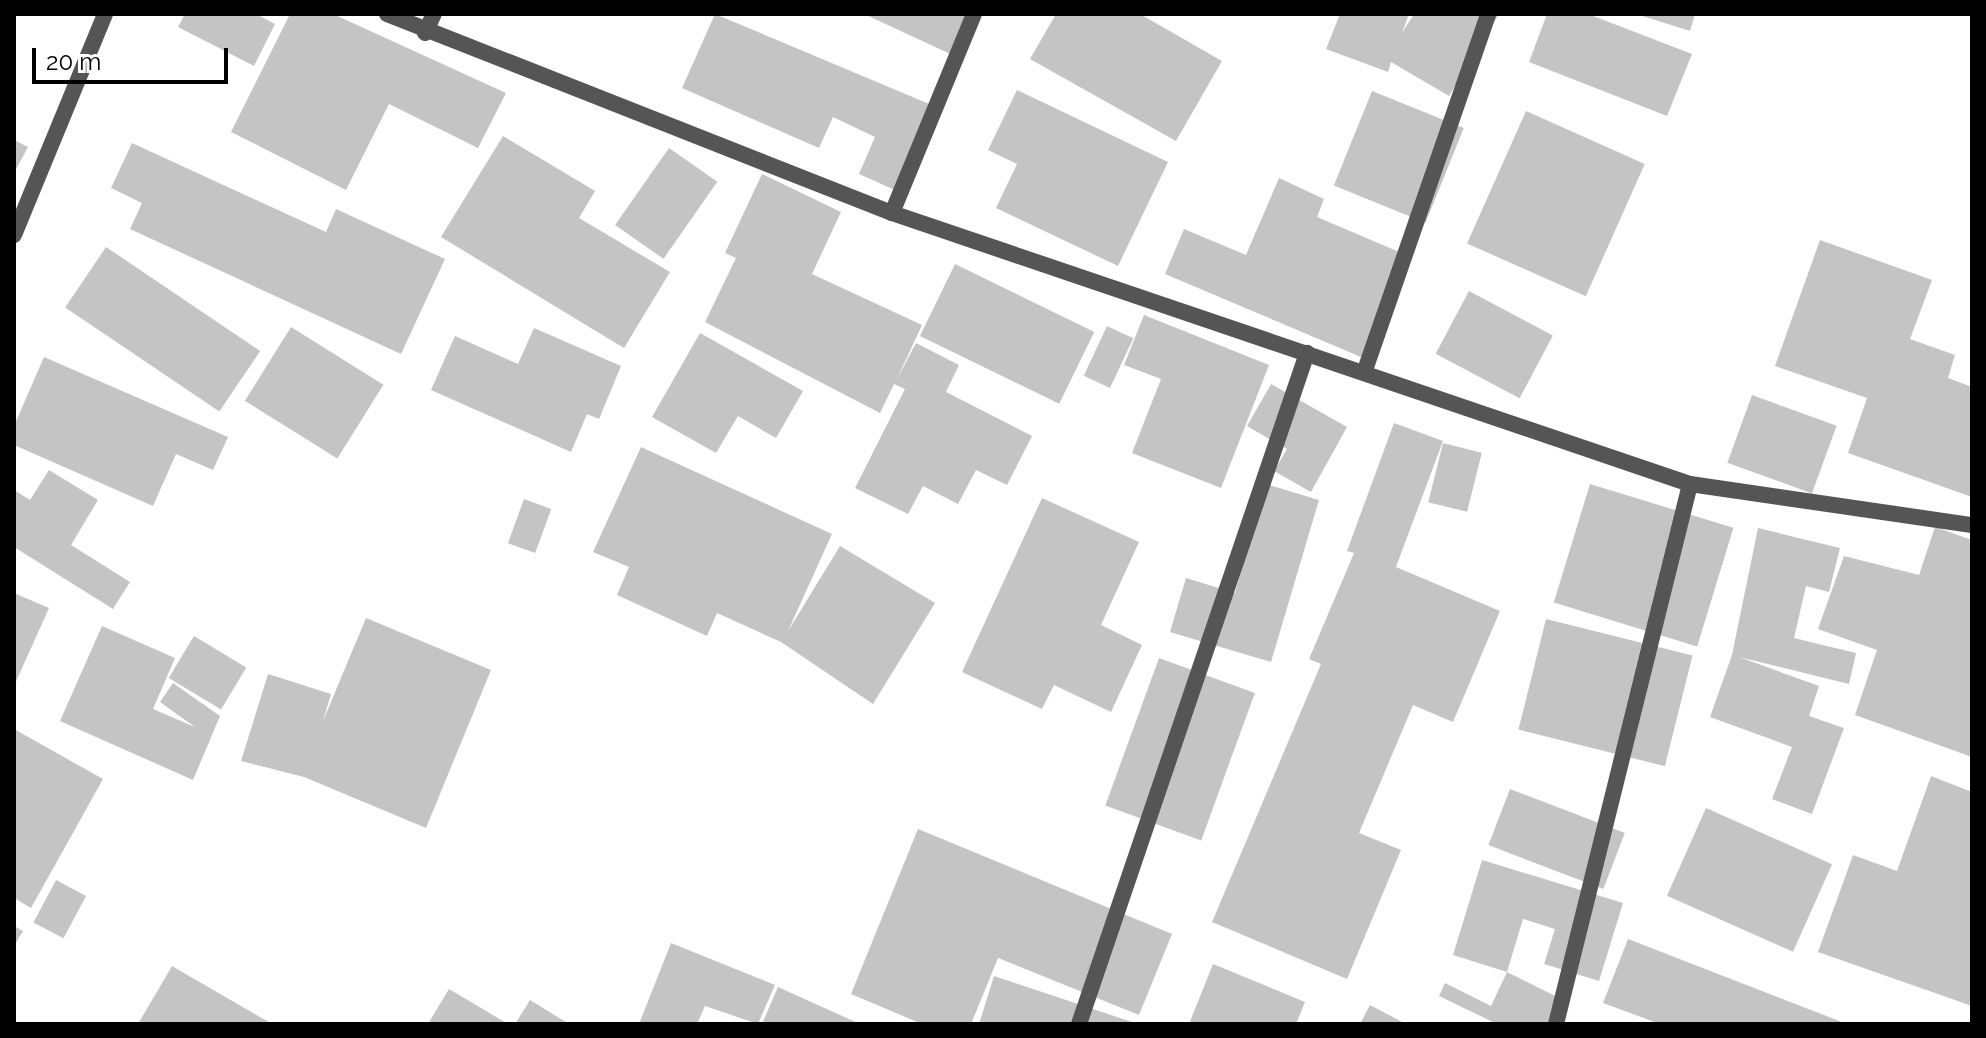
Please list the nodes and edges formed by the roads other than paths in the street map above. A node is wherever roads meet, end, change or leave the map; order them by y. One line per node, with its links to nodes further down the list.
1 (105, 14): 8 (street)
2 (387, 14): 6 (street)
3 (434, 14): 6 (street)
4 (974, 14): 7 (street)
5 (1488, 14): 10 (street)
6 (425, 33): 7 (street)
7 (892, 213): 9 (street)
8 (14, 235)
9 (1307, 353): 10 (street); 13 (street)
10 (1364, 373): 11 (street)
11 (1690, 484): 12 (street); 14 (street)
12 (1972, 525)
13 (1079, 1024)
14 (1556, 1024)

